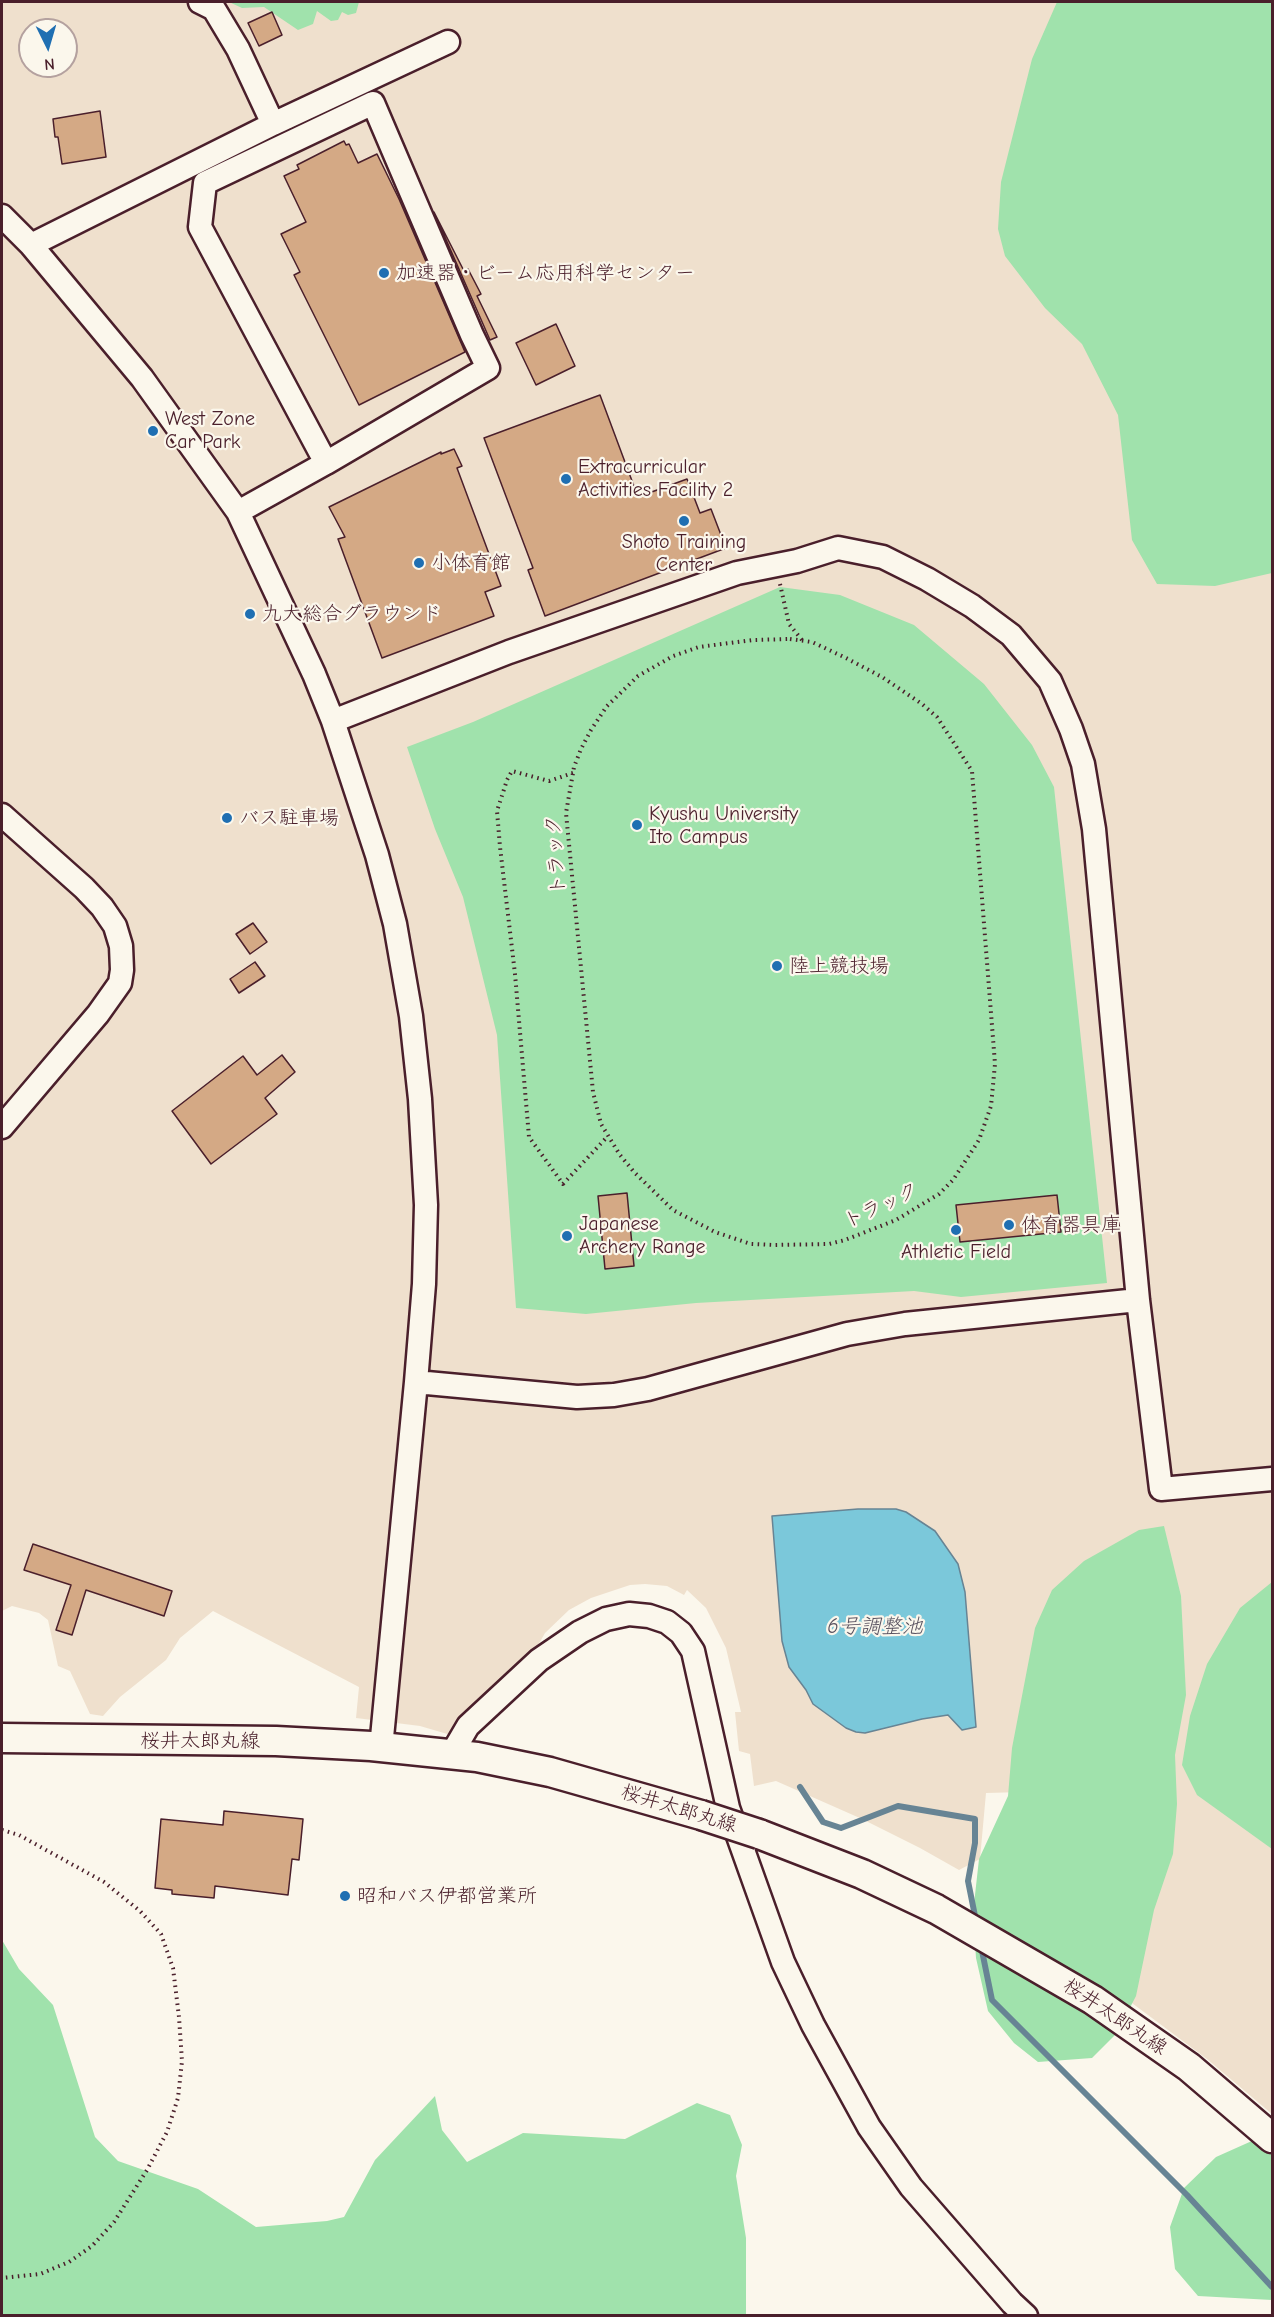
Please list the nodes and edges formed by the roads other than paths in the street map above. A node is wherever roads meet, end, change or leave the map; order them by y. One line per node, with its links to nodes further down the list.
1 (200, 2): 3 (street)
2 (448, 42): 3 (street)
3 (273, 124): 5 (street)
4 (2, 216): 5 (street)
5 (31, 245): 7 (street)
6 (326, 463): 6 (street); 7 (street)
7 (238, 512): 8 (street)
8 (333, 721): 11 (street); 12 (street)
9 (2, 815): 10 (street)
10 (2, 1127)
11 (1138, 1300): 12 (street); 13 (street)
12 (417, 1382): 15 (street)
13 (1272, 1479)
14 (2, 1738): 15 (main road, 桜井太郎丸線)
15 (381, 1748): 16 (main road, 桜井太郎丸線)
16 (451, 1755): 17 (main road, 桜井太郎丸線, bridge); 18 (street)
17 (1272, 2138)
18 (1026, 2316)

